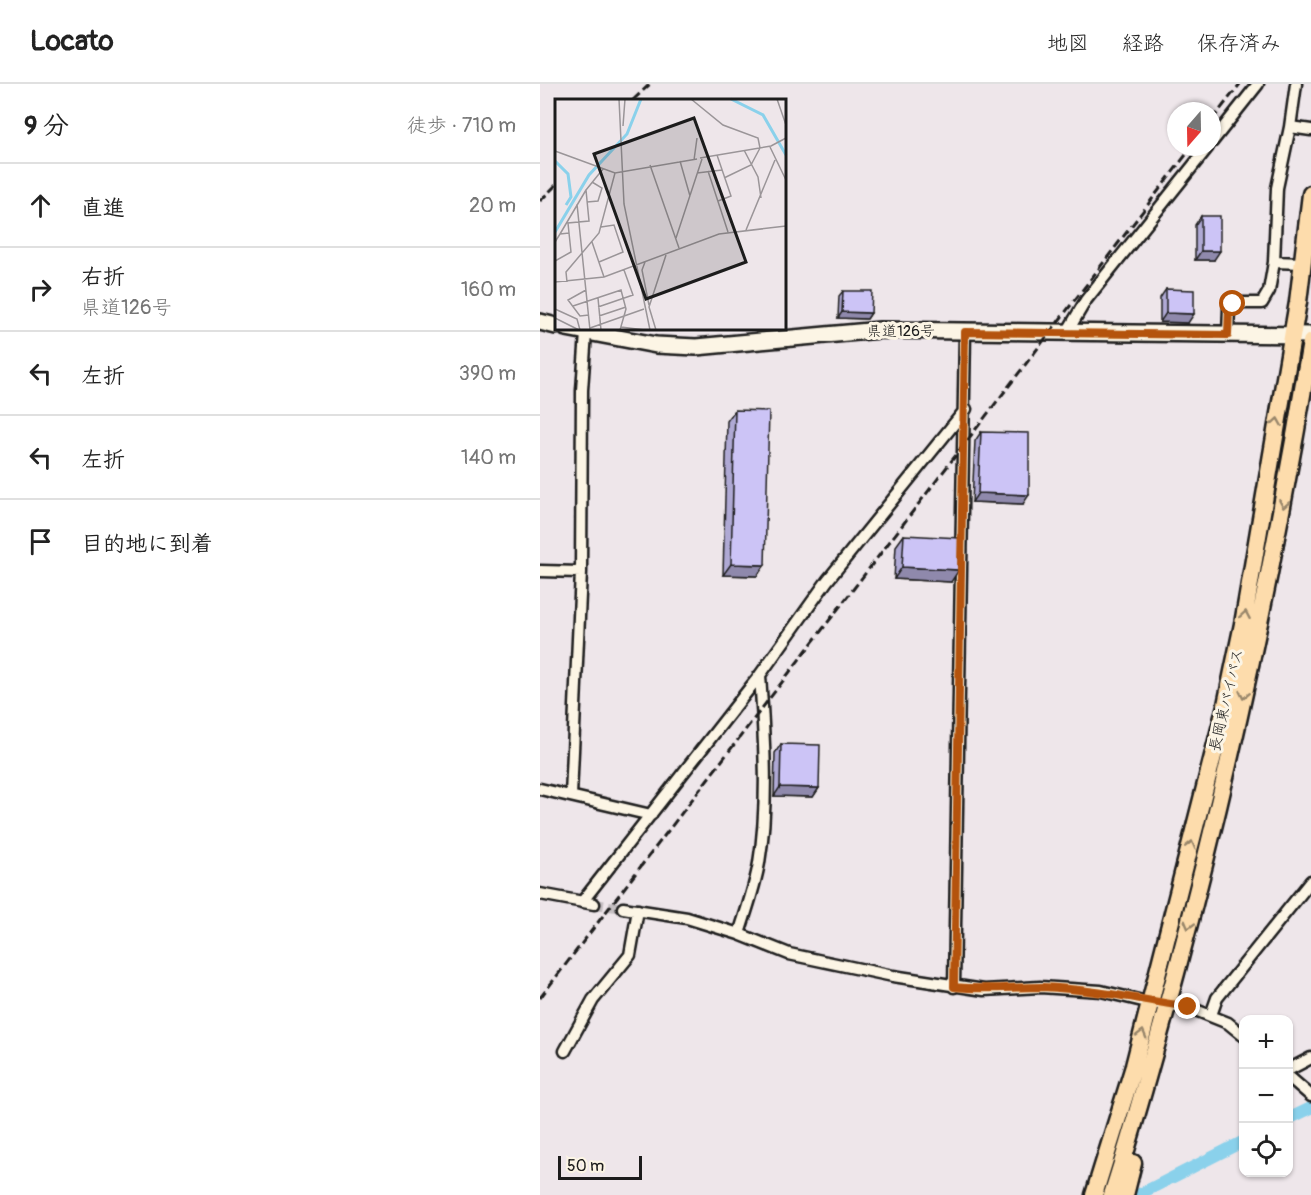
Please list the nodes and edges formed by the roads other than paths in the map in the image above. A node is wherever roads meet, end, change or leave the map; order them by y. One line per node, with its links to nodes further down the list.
1 (1258, 84): 5 (street)
2 (1296, 84): 3 (street)
3 (1290, 127): 4 (street); 8 (street)
4 (1311, 130)
5 (1221, 131)
6 (1201, 156): 15 (street)
7 (1311, 194): 9 (highway, 長岡東バイパス)
8 (1274, 262): 9 (street); 16 (street)
9 (1302, 263): 17 (highway, 長岡東バイパス)
10 (540, 322): 11 (main road)
11 (555, 326)
12 (574, 330): 14 (main road, 県道126号)
13 (965, 332): 14 (main road, 県道126号); 15 (main road, 県道126号); 20 (street)
14 (586, 333): 22 (street)
15 (1066, 334): 16 (main road, 県道126号)
16 (1228, 335): 17 (main road, 県道126号)
17 (1291, 335): 18 (main road, 県道126号); 35 (highway, 長岡東バイパス, one-way to 17)
18 (1311, 335)
19 (1311, 342): 36 (highway, 長岡東バイパス, one-way to 36)
20 (966, 409): 23 (street); 34 (street)
21 (540, 571): 22 (street)
22 (581, 572): 25 (street)
23 (760, 675): 26 (street); 33 (street)
24 (540, 789): 25 (street)
25 (571, 796): 26 (street)
26 (651, 815): 29 (street)
27 (1311, 881): 37 (street)
28 (540, 894): 29 (street)
29 (582, 902): 30 (street)
30 (594, 904)
31 (623, 908): 32 (street)
32 (638, 910): 33 (street); 39 (street)
33 (739, 934): 34 (street)
34 (954, 987): 35 (street)
35 (1151, 1003): 36 (street); 45 (highway, 長岡東バイパス, one-way to 35)
36 (1169, 1004): 37 (street); 44 (highway, 長岡東バイパス)
37 (1211, 1015): 38 (street)
38 (1239, 1032)
39 (565, 1051)
40 (1311, 1058): 41 (street)
41 (1293, 1073)
42 (1293, 1078): 43 (street)
43 (1311, 1096)
44 (1130, 1158): 46 (highway, 長岡東バイパス); 47 (highway)
45 (1093, 1185)
46 (1112, 1195)
47 (1125, 1195)

